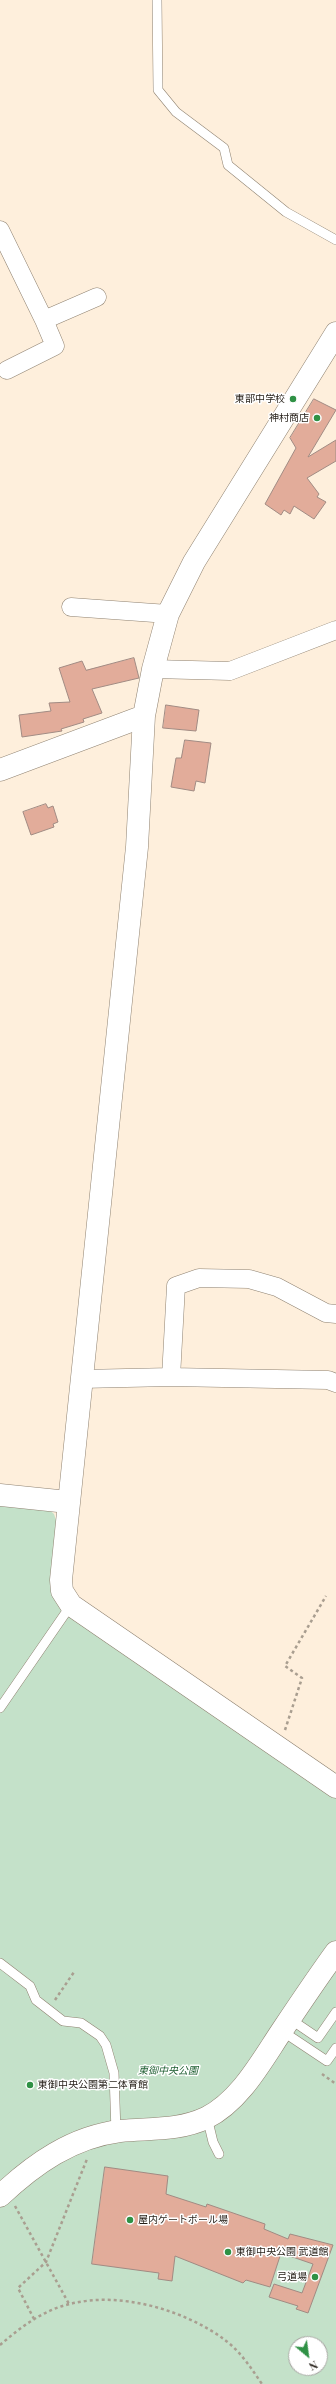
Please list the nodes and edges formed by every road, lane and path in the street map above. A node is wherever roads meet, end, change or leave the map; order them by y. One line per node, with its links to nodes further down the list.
1 (157, 0): 3 (lane)
2 (0, 230): 5 (street)
3 (336, 240)
4 (97, 297): 5 (street)
5 (44, 320): 7 (street)
6 (336, 333): 9 (street)
7 (7, 370)
8 (71, 607): 9 (street)
9 (168, 614): 11 (street)
10 (336, 630): 11 (street)
11 (153, 669): 12 (street)
12 (144, 716): 13 (street); 16 (street)
13 (0, 770)
14 (336, 1314): 15 (street)
15 (171, 1377): 16 (street); 17 (street)
16 (81, 1379): 19 (street)
17 (336, 1383)
18 (0, 1495): 19 (street)
19 (68, 1502): 21 (street)
20 (326, 1596): 23 (path)
21 (71, 1605): 22 (lane); 23 (street)
22 (0, 1708)
23 (276, 1745): 24 (street)
24 (336, 1787)
25 (336, 1952): 30 (street)
26 (0, 1963): 33 (lane)
27 (74, 1972): 28 (path)
28 (56, 1999)
29 (336, 2012): 30 (lane)
30 (286, 2025): 31 (lane); 32 (street)
31 (336, 2048)
32 (207, 2117): 33 (street); 35 (lane)
33 (116, 2132): 36 (street)
34 (89, 2152): 37 (path)
35 (219, 2154)
36 (3, 2193): 37 (path)
37 (46, 2262): 38 (path); 39 (path)
38 (69, 2304): 39 (path); 41 (path)
39 (34, 2319): 40 (path)
40 (0, 2345)
41 (262, 2384)

